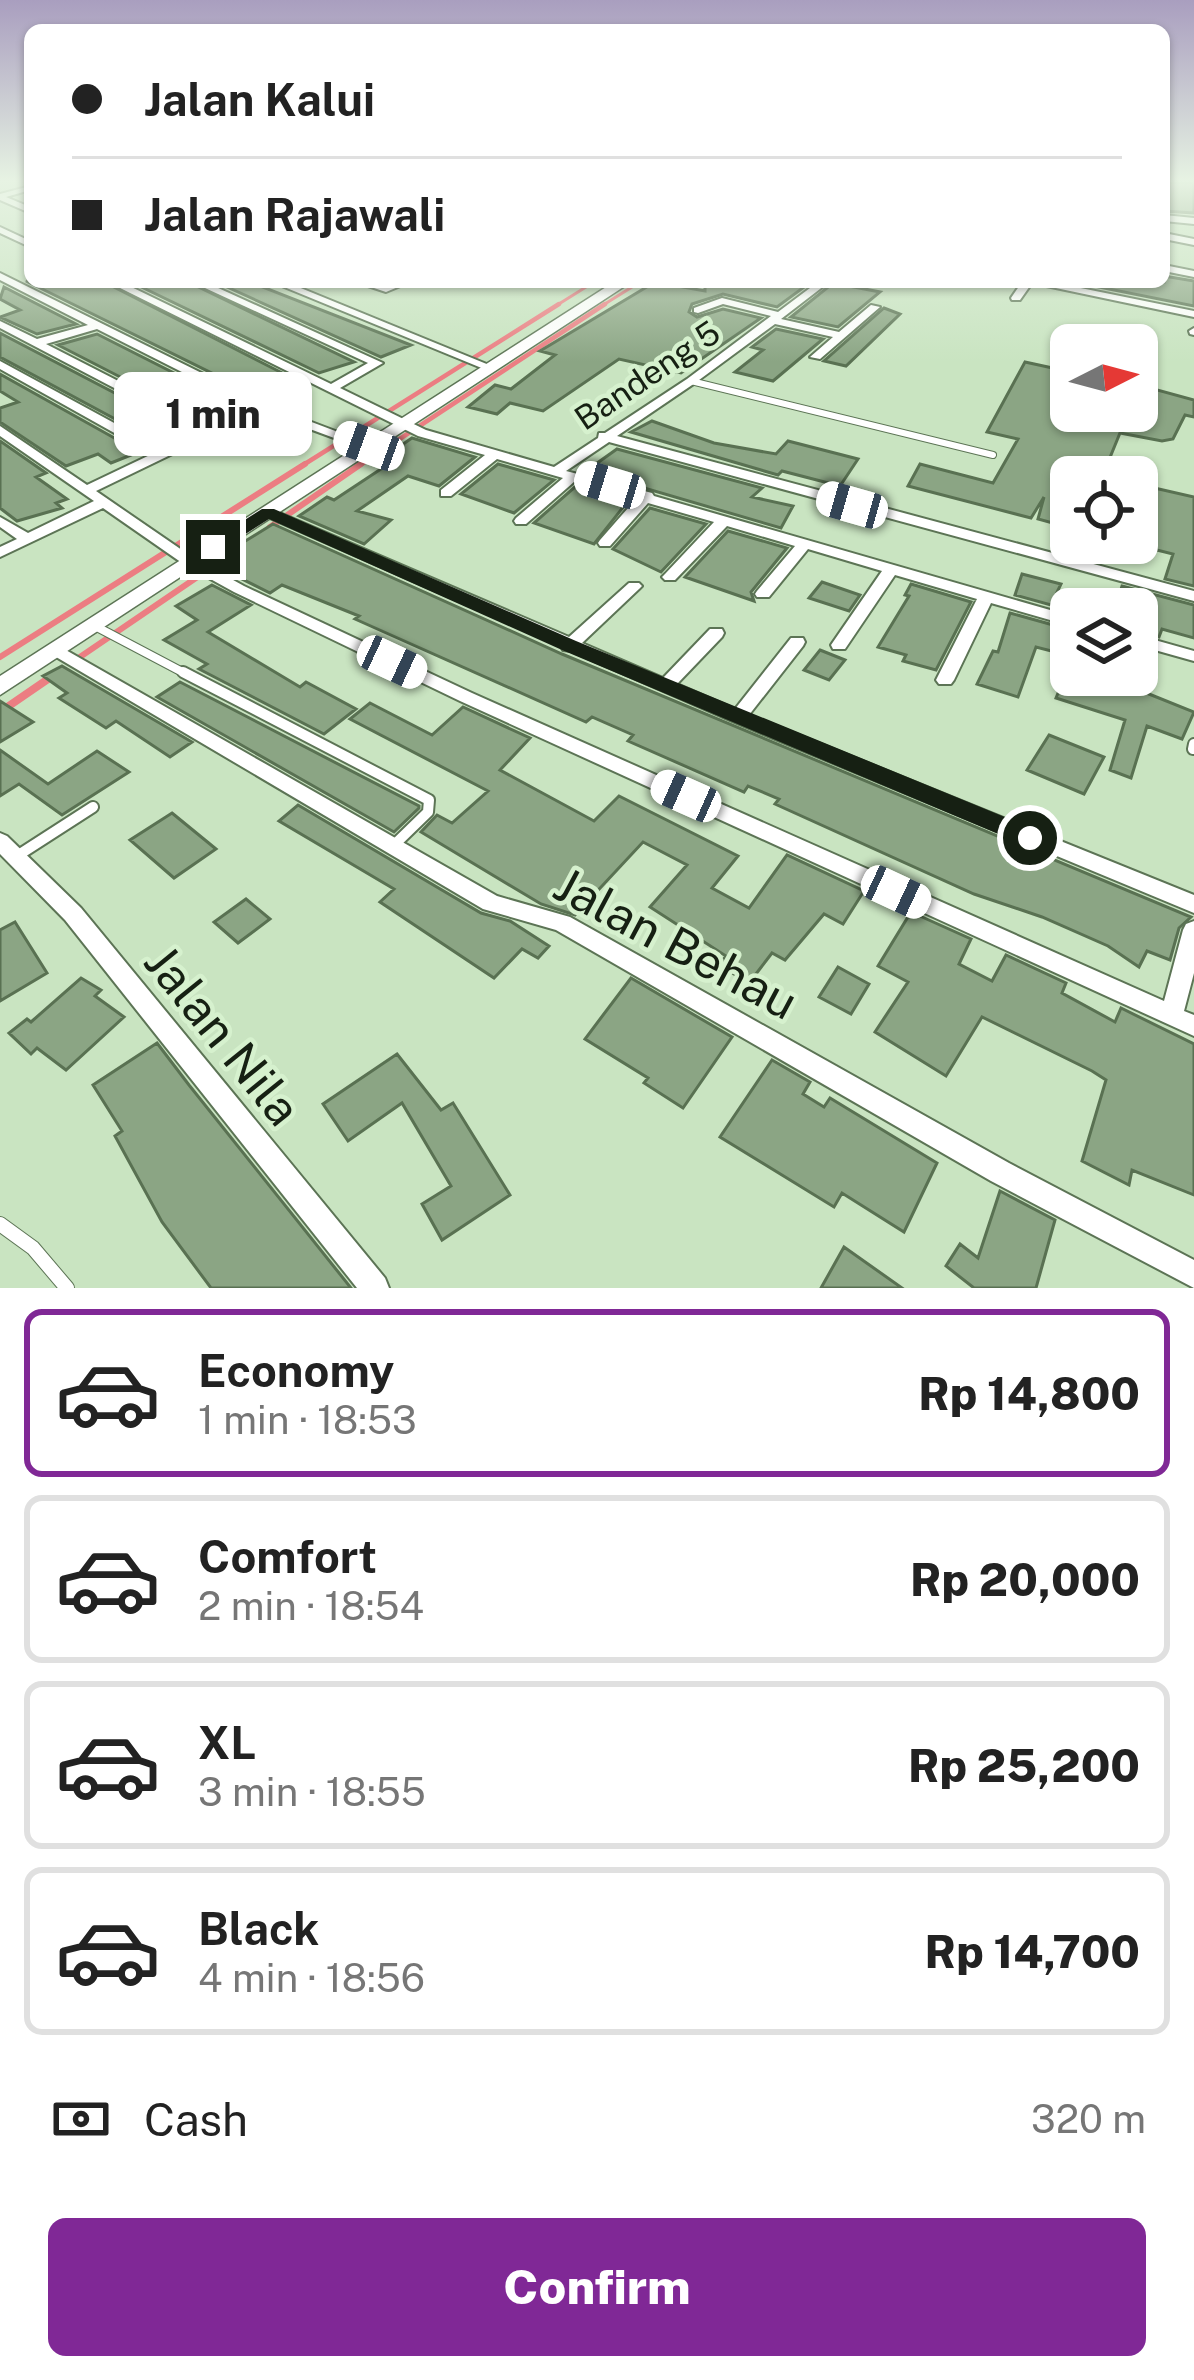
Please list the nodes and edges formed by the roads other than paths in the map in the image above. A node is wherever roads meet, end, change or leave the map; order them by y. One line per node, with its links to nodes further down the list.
1 (2, 279): 15 (street)
2 (126, 288): 22 (street)
3 (210, 288): 22 (street)
4 (292, 288): 20 (street)
5 (614, 288): 20 (main road)
6 (816, 288): 13 (street, Bandeng 5)
7 (1023, 288): 9 (street)
8 (1053, 288): 12 (street)
9 (1016, 298)
10 (875, 307): 16 (street)
11 (698, 310): 13 (street)
12 (1194, 314)
13 (776, 317): 16 (street); 21 (street, Bandeng 5)
14 (0, 324): 17 (street)
15 (98, 326): 17 (street); 23 (street)
16 (841, 336): 18 (street)
17 (36, 343): 26 (street)
18 (816, 357)
19 (0, 364): 30 (street)
20 (488, 367): 24 (main road)
21 (691, 381): 27 (street, Bandeng 5); 31 (lane)
22 (334, 387): 24 (street)
23 (260, 406): 26 (street); 28 (street)
24 (403, 424): 28 (main road); 29 (street)
25 (0, 430): 33 (street)
26 (207, 432): 30 (street)
27 (603, 436): 32 (street, Bandeng 5); 50 (street)
28 (369, 446): 37 (main road)
29 (496, 453): 32 (street); 34 (street)
30 (162, 454): 33 (street)
31 (993, 455)
32 (566, 472): 35 (street); 40 (street, Bandeng 5)
33 (89, 489): 36 (street)
34 (446, 493)
35 (647, 496): 38 (street); 42 (street)
36 (105, 501): 41 (street); 45 (street)
37 (268, 512): 45 (main road); 57 (street)
38 (725, 519): 43 (street); 47 (street)
39 (0, 521): 41 (street)
40 (521, 521)
41 (27, 539): 44 (street)
42 (605, 543)
43 (805, 543): 46 (street); 49 (street)
44 (0, 553)
45 (190, 562): 53 (main road); 70 (street)
46 (891, 569): 51 (street); 56 (street)
47 (670, 578)
48 (634, 586): 57 (street)
49 (764, 594)
50 (1194, 596)
51 (986, 597): 52 (street); 61 (street)
52 (1050, 615)
53 (93, 625): 59 (main road); 66 (lane)
54 (716, 633): 62 (street)
55 (797, 642): 64 (street)
56 (839, 645)
57 (569, 646): 62 (street)
58 (1158, 646): 60 (street)
59 (57, 650): 63 (main road); 66 (street, Jalan Behau)
60 (1194, 656)
61 (944, 680)
62 (665, 686): 64 (street)
63 (0, 687)
64 (738, 718): 68 (street)
65 (93, 807): 67 (lane)
66 (393, 846): 72 (street, Jalan Behau)
67 (8, 848): 74 (street, Jalan Nila)
68 (1194, 904)
69 (1194, 930): 70 (street)
70 (1183, 1022)
71 (0, 1224): 73 (lane)
72 (1194, 1275)
73 (66, 1288)
74 (375, 1288)

